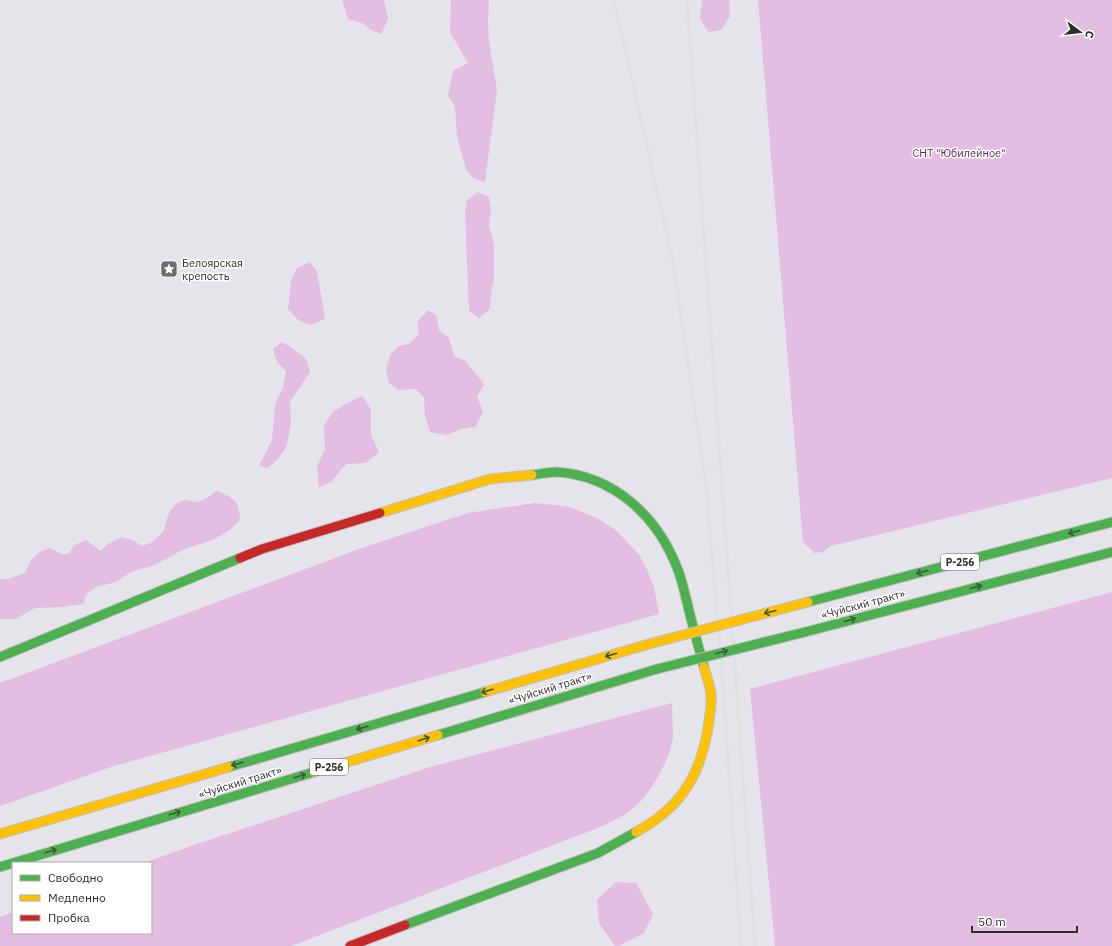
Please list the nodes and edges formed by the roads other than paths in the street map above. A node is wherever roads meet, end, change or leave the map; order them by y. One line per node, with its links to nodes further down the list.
1 (1112, 522): 4 (highway, «Чуйский тракт» / Р-256, one-way to 4, bridge)
2 (1112, 552): 5 (highway, «Чуйский тракт» / Р-256, one-way to 2, bridge)
3 (0, 657): 8 (highway)
4 (0, 834)
5 (17, 862)
6 (12, 863): 7 (highway, «Чуйский тракт» / Р-256, one-way to 6, bridge)
7 (0, 867)
8 (350, 946)

